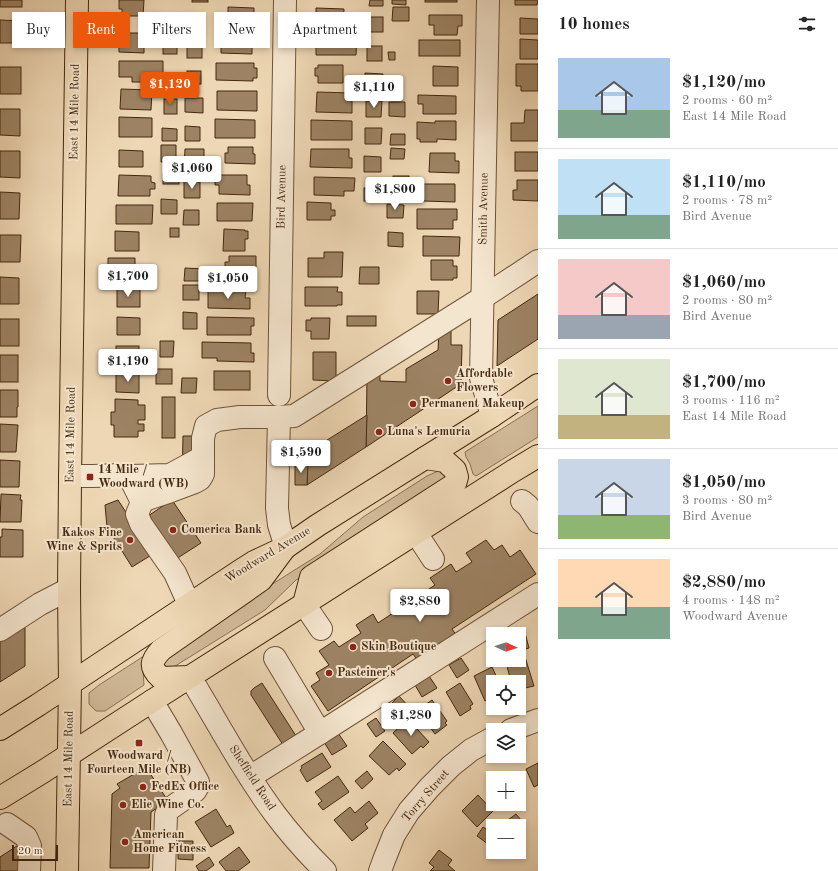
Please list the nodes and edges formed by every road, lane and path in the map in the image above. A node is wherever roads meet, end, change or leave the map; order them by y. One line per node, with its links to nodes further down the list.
1 (77, 0): 13 (main road, East 14 Mile Road)
2 (285, 0): 7 (street, Bird Avenue)
3 (488, 0): 5 (street, Smith Avenue)
4 (538, 261): 5 (street)
5 (482, 298): 8 (street, Smith Avenue); 9 (street)
6 (538, 386): 8 (main road, Woodward Avenue)
7 (279, 395)
8 (492, 416): 12 (main road, Woodward Avenue)
9 (279, 417): 11 (street); 19 (street)
10 (538, 456): 18 (main road)
11 (203, 457): 14 (street); 16 (street)
12 (425, 458): 19 (main road, Woodward Avenue); 23 (main road)
13 (70, 476): 14 (street); 21 (main road, East 14 Mile Road)
14 (129, 476): 16 (street)
15 (522, 500): 17 (street)
16 (140, 508): 24 (street)
17 (538, 522)
18 (416, 533): 20 (street); 23 (main road)
19 (286, 546): 24 (main road)
20 (433, 559)
21 (69, 588): 26 (street); 29 (main road, East 14 Mile Road)
22 (538, 594): 34 (street)
23 (304, 604): 25 (street); 28 (main road)
24 (195, 613): 28 (main road); 29 (main road)
25 (321, 629)
26 (0, 630)
27 (275, 658): 34 (street)
28 (190, 677): 30 (main road); 37 (street, Sheffield Road)
29 (70, 684): 33 (main road); 36 (main road, East 14 Mile Road)
30 (152, 701): 36 (main road); 42 (street)
31 (538, 720): 32 (street)
32 (526, 724)
33 (0, 729)
34 (320, 733): 37 (street)
35 (486, 742): 44 (street, Torry Street)
36 (69, 755): 38 (main road); 41 (main road, East 14 Mile Road)
37 (250, 777): 43 (street, Sheffield Road)
38 (0, 798)
39 (7, 824): 40 (street)
40 (30, 871)
41 (67, 871)
42 (164, 871)
43 (325, 871)
44 (380, 871)

